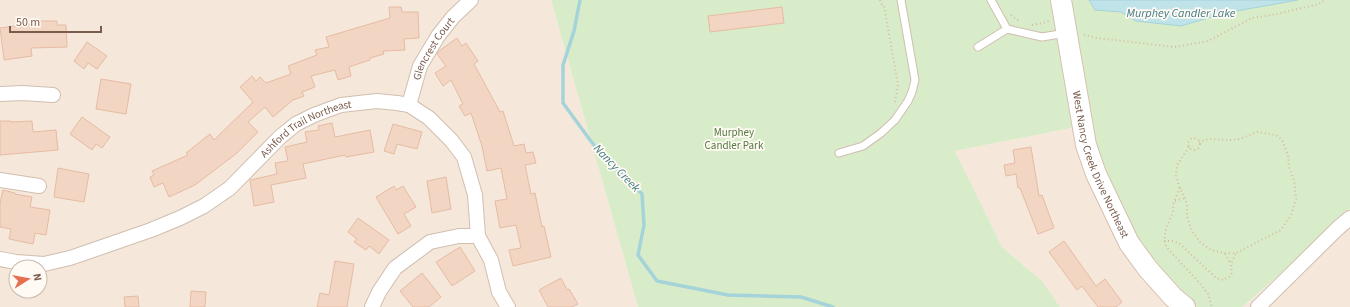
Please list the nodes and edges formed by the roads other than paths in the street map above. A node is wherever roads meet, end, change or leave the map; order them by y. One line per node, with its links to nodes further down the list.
1 (471, 0): 10 (street, Glencrest Court)
2 (901, 0): 11 (lane)
3 (991, 0): 5 (lane)
4 (1060, 0): 6 (street, West Nancy Creek Drive Northeast)
5 (1007, 29): 6 (lane); 7 (lane)
6 (1073, 32): 19 (street, West Nancy Creek Drive Northeast)
7 (978, 47)
8 (0, 94): 9 (street)
9 (53, 95)
10 (409, 105): 15 (street, Ashford Trail Northeast); 16 (street, Ashford Trail Northeast)
11 (839, 153)
12 (0, 180): 13 (street)
13 (39, 186)
14 (1350, 218): 20 (street)
15 (478, 236): 17 (street); 18 (street, Ashford Trail Northeast)
16 (0, 259)
17 (372, 307)
18 (508, 307)
19 (1185, 307)
20 (1258, 307)

